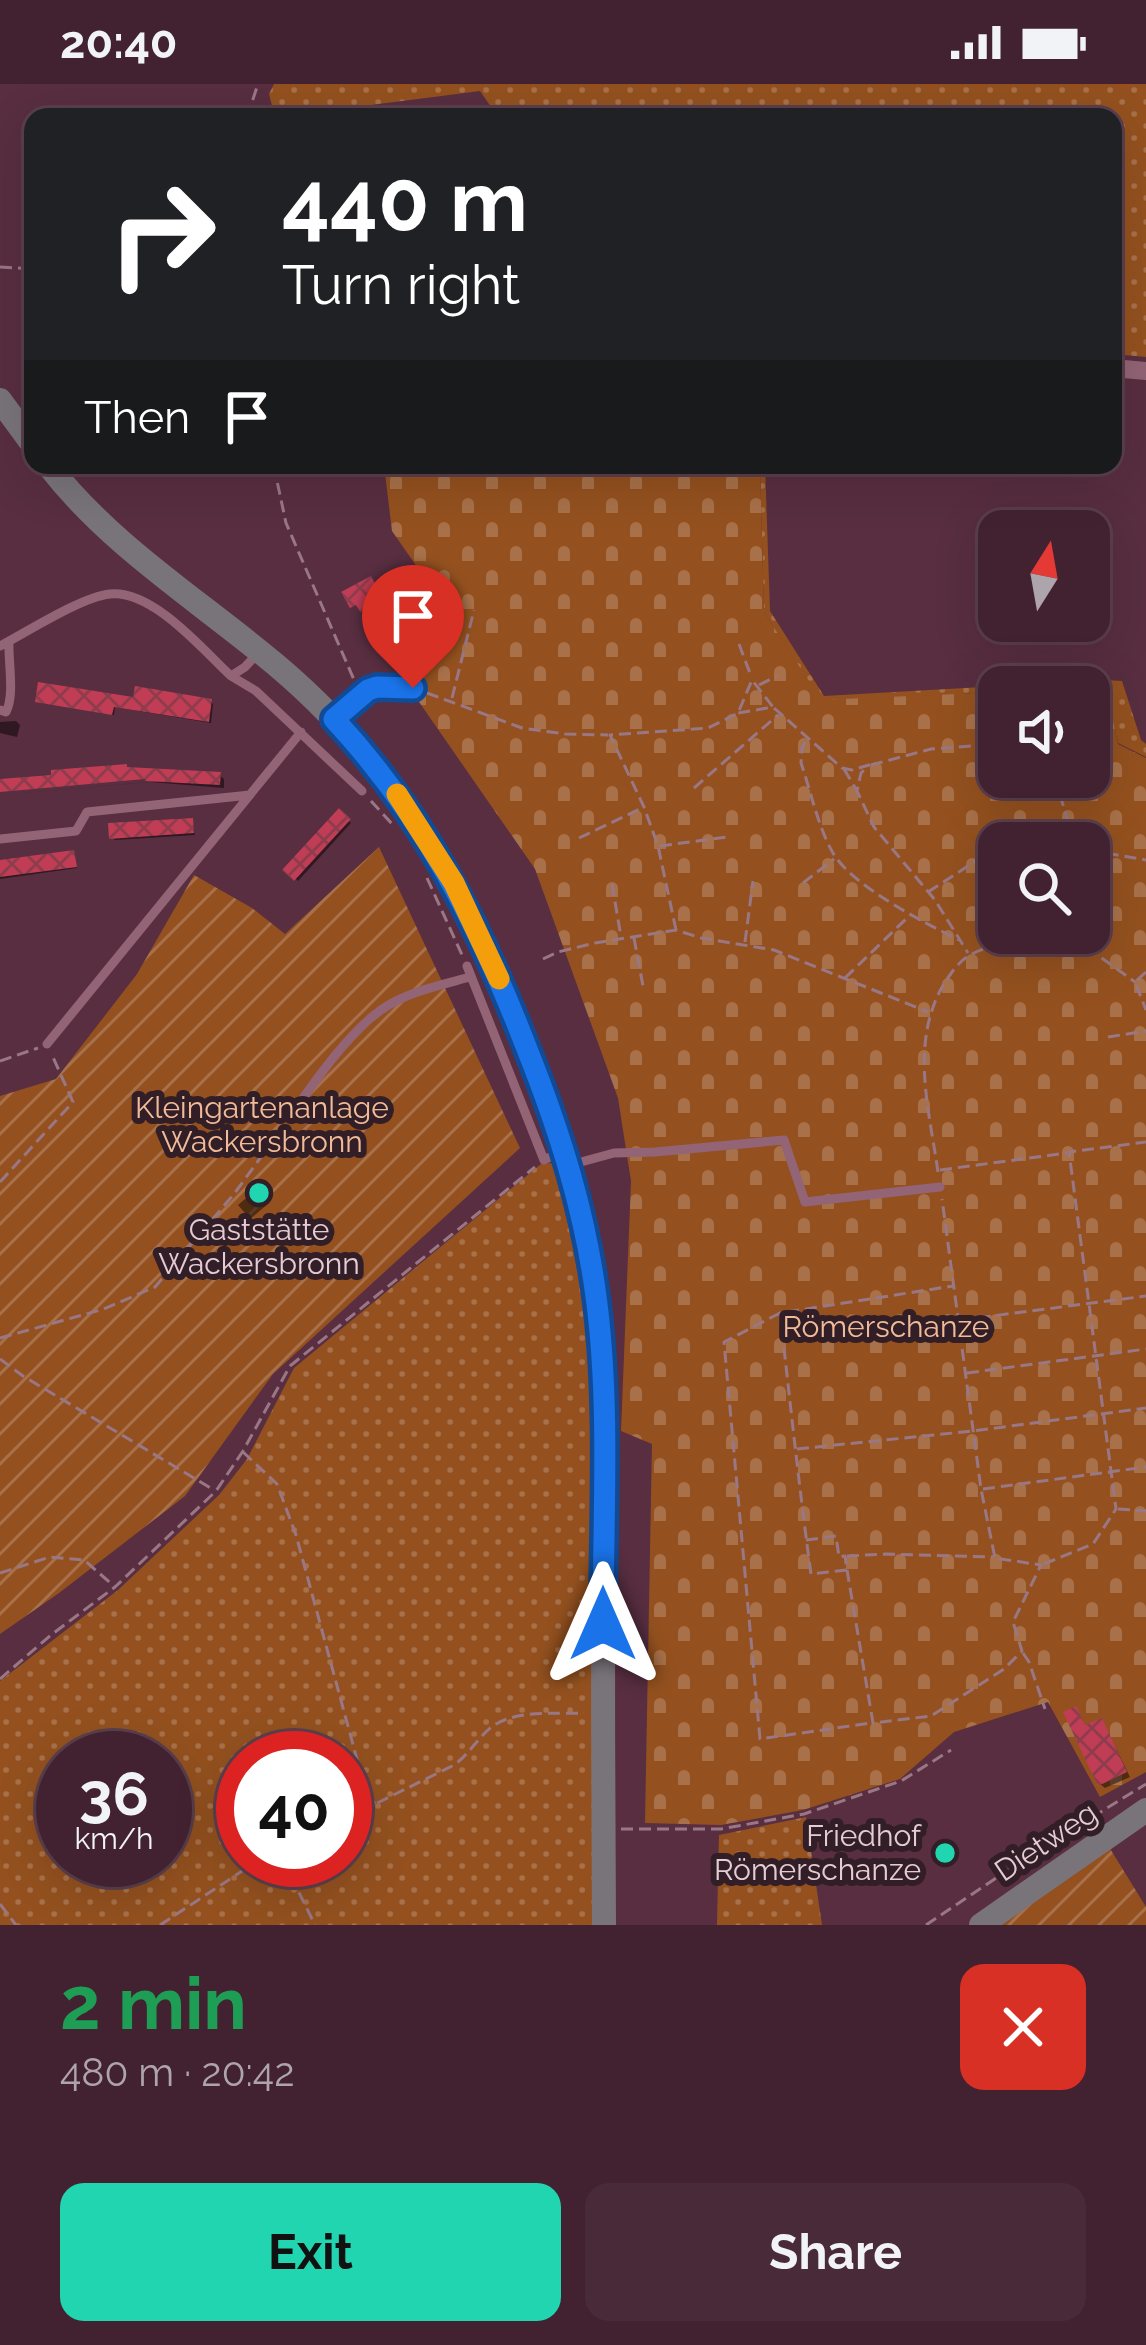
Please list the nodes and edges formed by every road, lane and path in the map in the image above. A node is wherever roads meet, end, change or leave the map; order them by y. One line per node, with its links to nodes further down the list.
1 (0, 400): 2 (street)
2 (24, 433)
3 (57, 474): 8 (street)
4 (277, 474): 14 (path)
5 (474, 610): 15 (path)
6 (5, 644): 9 (lane); 17 (lane)
7 (739, 644): 11 (path)
8 (259, 651): 9 (lane); 20 (street)
9 (231, 676): 21 (lane)
10 (778, 676): 12 (path)
11 (752, 680): 12 (path); 18 (path)
12 (758, 686): 16 (path)
13 (413, 688): 14 (lane); 15 (path)
14 (361, 695): 20 (lane)
15 (452, 700): 22 (path)
16 (773, 707): 18 (path); 19 (path)
17 (0, 710)
18 (738, 713): 22 (path)
19 (779, 713): 23 (path); 27 (path)
20 (334, 719): 70 (street)
21 (301, 732): 28 (lane); 30 (lane)
22 (610, 735): 31 (path)
23 (807, 739): 26 (path); 38 (path)
24 (978, 745): 25 (path)
25 (869, 765): 26 (path); 29 (path)
26 (842, 768): 29 (path)
27 (694, 788)
28 (362, 790): 32 (path)
29 (857, 791): 45 (path)
30 (250, 795): 34 (lane); 65 (lane)
31 (644, 807): 35 (path); 36 (path)
32 (397, 829)
33 (727, 837): 36 (path)
34 (0, 838)
35 (579, 838)
36 (658, 846): 47 (path)
37 (1110, 854): 40 (path)
38 (835, 858): 43 (path); 46 (path)
39 (978, 860): 45 (path)
40 (1146, 860)
41 (425, 874): 56 (path)
42 (753, 881): 51 (path)
43 (803, 883)
44 (612, 884): 49 (path)
45 (928, 892): 50 (path)
46 (909, 915): 50 (path); 58 (path)
47 (676, 930): 48 (path); 51 (path)
48 (633, 937): 49 (path); 60 (path)
49 (622, 938): 55 (path)
50 (961, 941): 54 (path)
51 (745, 944): 58 (path)
52 (978, 952): 54 (path)
53 (1094, 954): 59 (path)
54 (970, 955): 62 (path)
55 (543, 959)
56 (469, 971): 67 (lane); 70 (lane)
57 (1146, 972): 59 (path)
58 (844, 980): 62 (path)
59 (1135, 982): 61 (path)
60 (644, 986)
61 (1146, 1010)
62 (930, 1012): 71 (path)
63 (1146, 1031): 64 (path)
64 (1108, 1037)
65 (46, 1044): 66 (path); 72 (path)
66 (0, 1061)
67 (298, 1104): 79 (path)
68 (1146, 1142): 69 (path)
69 (1069, 1152): 71 (path); 76 (path)
70 (560, 1158): 73 (lane); 88 (path); 105 (street)
71 (938, 1170): 73 (path)
72 (0, 1182)
73 (940, 1187): 74 (path)
74 (955, 1285): 77 (path); 78 (path)
75 (1146, 1296): 76 (path)
76 (1088, 1302): 78 (path); 81 (path)
77 (780, 1313): 87 (path); 106 (path)
78 (959, 1320): 83 (path)
79 (0, 1338)
80 (1146, 1349): 81 (path)
81 (1095, 1355): 83 (path); 85 (path)
82 (0, 1358): 92 (path)
83 (965, 1373): 86 (path)
84 (1146, 1408): 85 (path)
85 (1103, 1414): 86 (path); 90 (path)
86 (973, 1432): 87 (path); 91 (path)
87 (795, 1449): 95 (path)
88 (243, 1451): 92 (path); 109 (path)
89 (1146, 1467): 90 (path)
90 (1112, 1471): 91 (path); 93 (path)
91 (981, 1489): 97 (path)
92 (216, 1491): 101 (path)
93 (1116, 1509): 94 (path); 98 (path)
94 (1146, 1511)
95 (806, 1540): 96 (path); 99 (path)
96 (845, 1556): 97 (path); 99 (path)
97 (995, 1558): 98 (path)
98 (1041, 1565): 102 (path)
99 (847, 1570): 106 (path)
100 (0, 1573): 101 (path)
101 (115, 1587): 103 (path)
102 (1022, 1651): 104 (path); 106 (path)
103 (0, 1678)
104 (1046, 1709)
105 (603, 1712): 109 (path); 119 (street)
106 (873, 1723)
107 (950, 1750): 112 (path)
108 (1146, 1784): 120 (path)
109 (375, 1804): 110 (path)
110 (372, 1806)
111 (1146, 1810): 121 (street, Dietweg)
112 (613, 1828)
113 (218, 1887): 117 (path)
114 (296, 1887): 118 (path)
115 (0, 1904): 116 (path)
116 (16, 1925)
117 (160, 1925)
118 (315, 1925)
119 (604, 1925)
120 (926, 1925)
121 (981, 1925)

